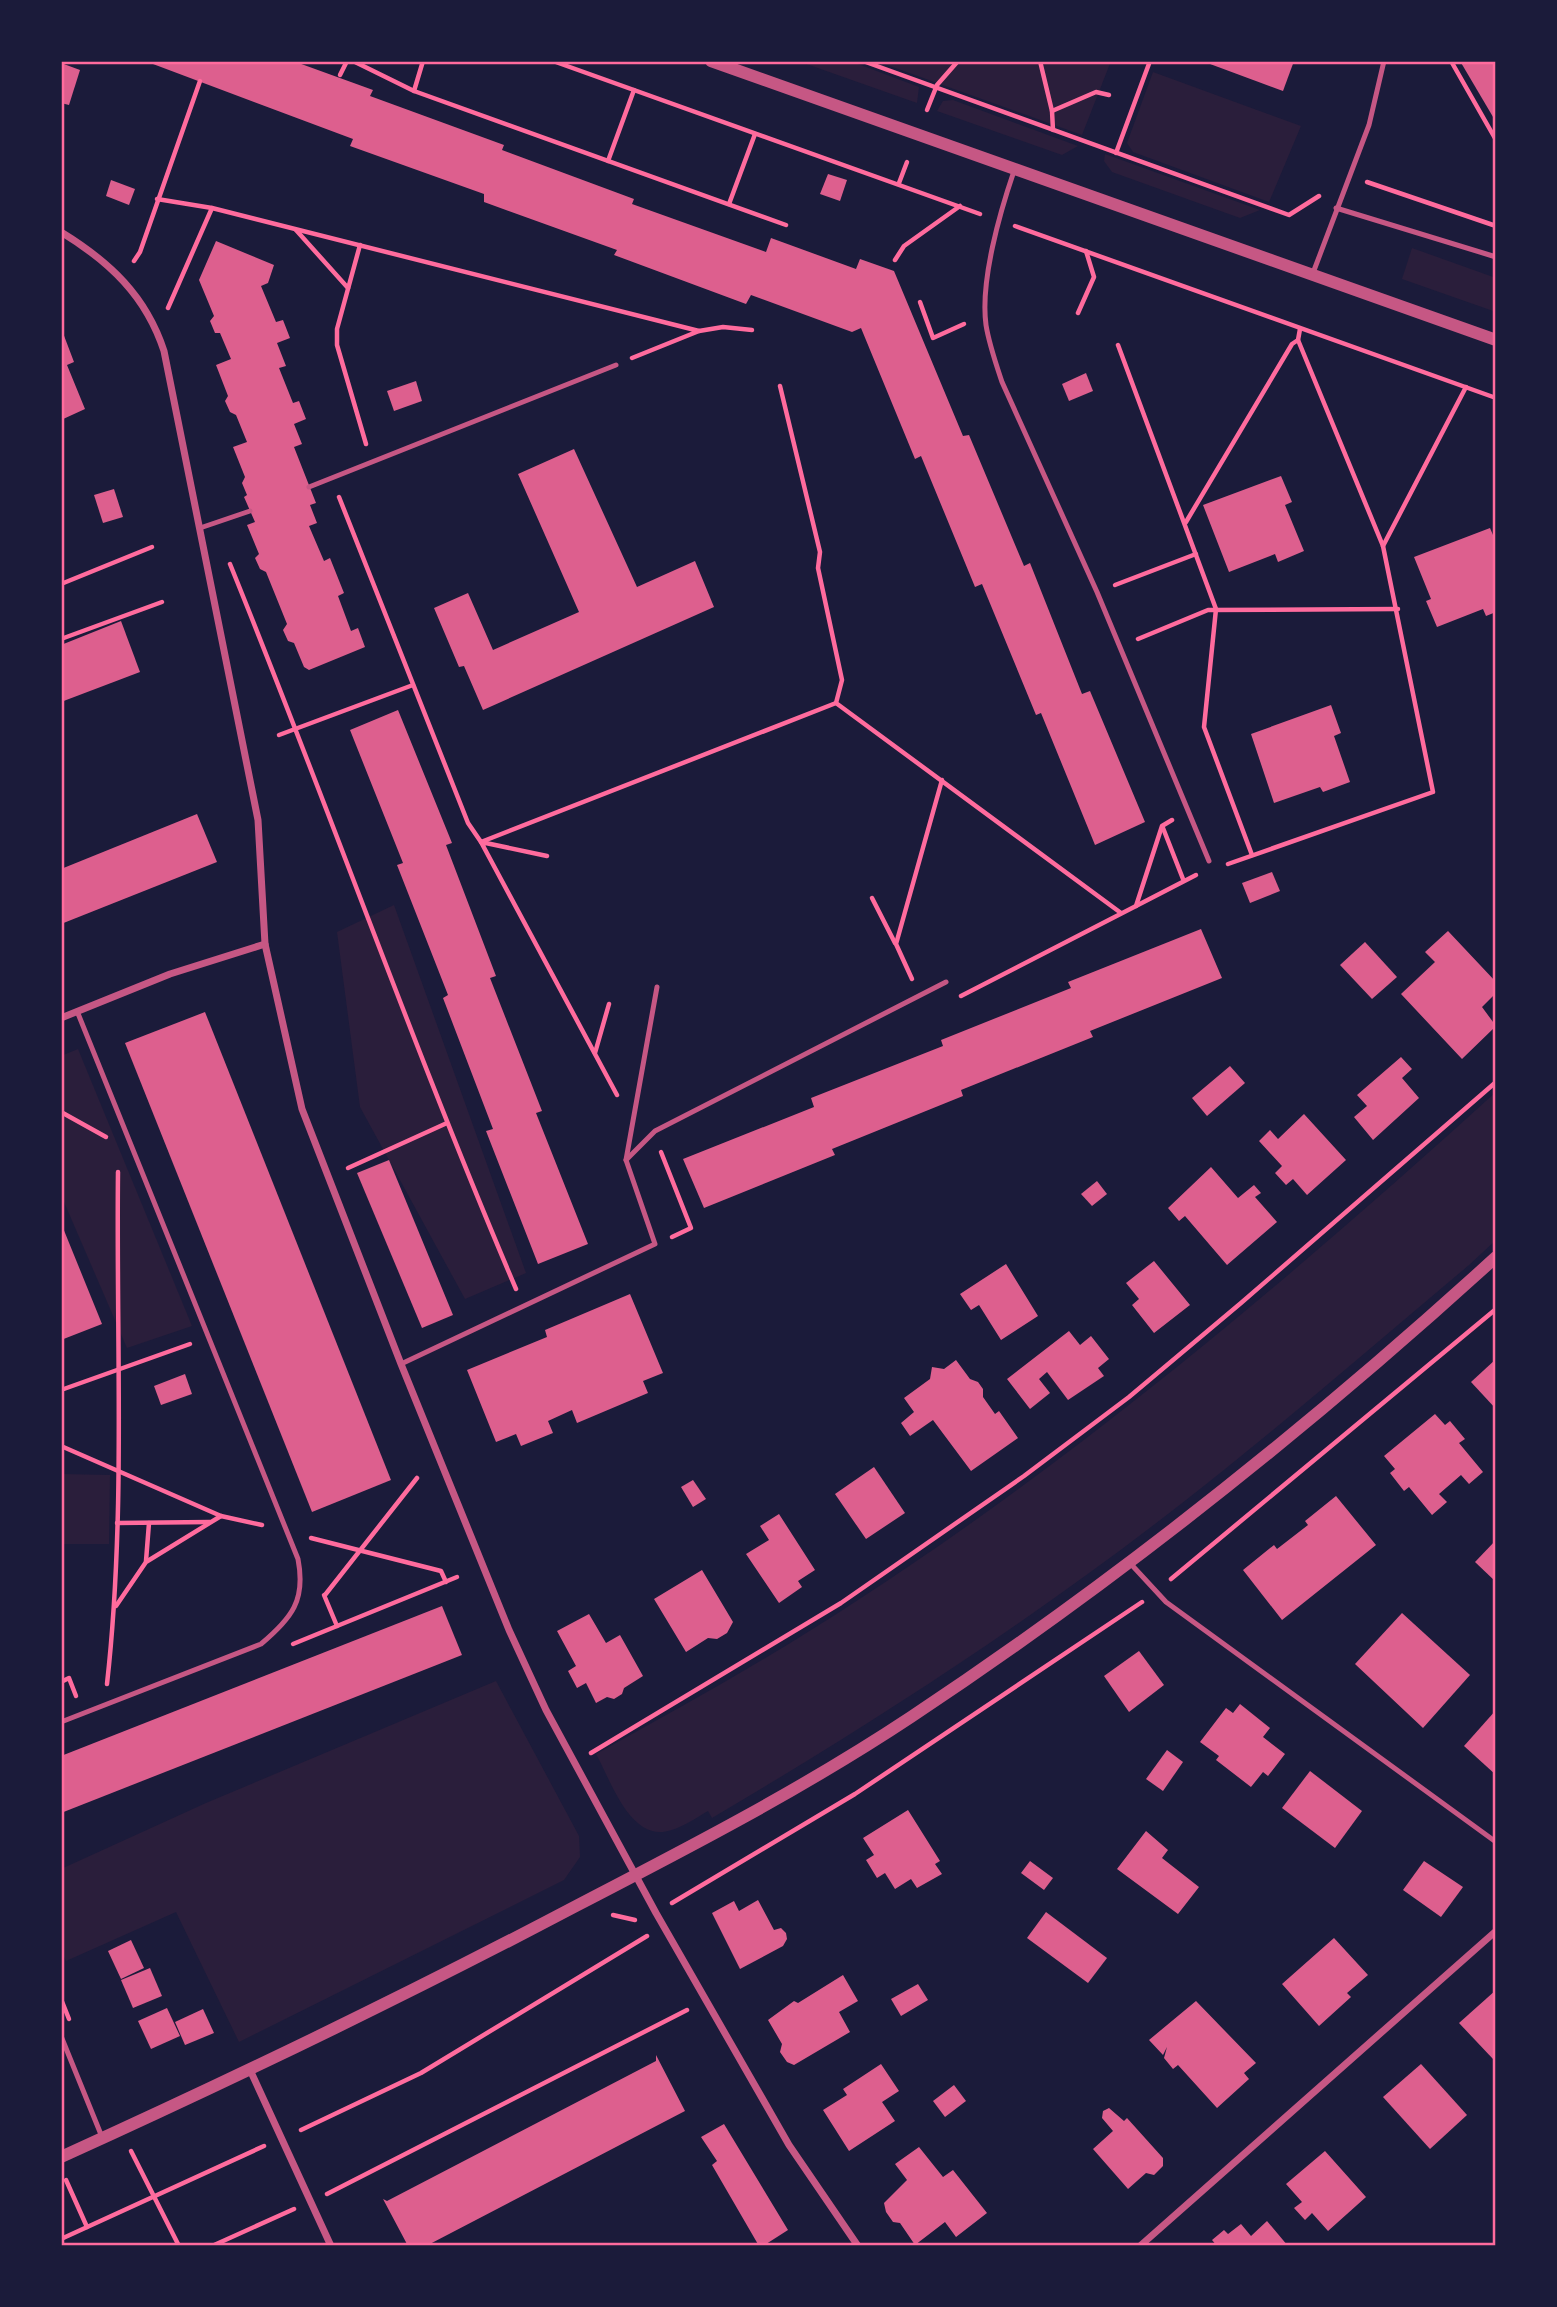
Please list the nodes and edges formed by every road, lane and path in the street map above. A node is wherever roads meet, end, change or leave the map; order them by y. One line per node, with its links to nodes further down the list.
1 (347, 61): 12 (path)
2 (353, 61): 16 (path)
3 (424, 61): 16 (path)
4 (553, 61): 15 (path)
5 (711, 61): 26 (street)
6 (863, 61): 14 (path)
7 (957, 61): 14 (path)
8 (1040, 61): 19 (path)
9 (1150, 61): 23 (path)
10 (1384, 61): 34 (lane)
11 (1451, 61): 22 (path)
12 (340, 75)
13 (200, 81): 29 (path)
14 (936, 88): 18 (path); 20 (path)
15 (634, 90): 21 (path); 24 (path)
16 (414, 91): 24 (path)
17 (1109, 95): 19 (path)
18 (927, 110)
19 (1052, 111): 20 (path)
20 (1054, 130): 23 (path)
21 (755, 134): 27 (path); 30 (path)
22 (1496, 139)
23 (1116, 153): 32 (path)
24 (608, 161): 30 (path)
25 (907, 162): 27 (path)
26 (1014, 170): 45 (street); 73 (lane)
27 (899, 183): 31 (path)
28 (1369, 183): 37 (path)
29 (158, 199): 33 (path); 46 (path)
30 (729, 204): 36 (path)
31 (960, 206): 35 (path); 44 (path)
32 (1264, 206)
33 (212, 208): 39 (path); 51 (path)
34 (1336, 208): 43 (lane); 45 (lane)
35 (974, 212)
36 (786, 225)
37 (1496, 226)
38 (1020, 227): 42 (path)
39 (295, 229): 41 (path); 47 (path)
40 (61, 232): 46 (street)
41 (360, 245): 47 (path); 54 (path)
42 (1086, 250): 49 (path); 52 (path)
43 (1496, 257)
44 (895, 260)
45 (1312, 276): 56 (street)
46 (121, 279): 51 (street)
47 (349, 289): 62 (path)
48 (919, 302): 50 (path)
49 (1078, 313)
50 (964, 324)
51 (156, 326): 67 (street)
52 (1300, 328): 55 (path); 60 (path)
53 (752, 330): 54 (path)
54 (699, 331): 58 (path)
55 (1298, 340): 66 (path); 68 (path)
56 (1496, 340)
57 (1118, 345): 66 (path)
58 (615, 365): 62 (lane)
59 (780, 386): 80 (path)
60 (1466, 387): 61 (path); 68 (path)
61 (1496, 398)
62 (372, 462): 63 (lane)
63 (331, 478): 64 (lane); 79 (path)
64 (309, 487)
65 (250, 510): 67 (lane)
66 (1186, 523): 70 (path)
67 (200, 528): 96 (street)
68 (1383, 546): 76 (path)
69 (152, 547): 72 (path)
70 (1196, 554): 73 (path); 75 (path)
71 (229, 562): 81 (path)
72 (61, 584)
73 (1097, 592): 84 (lane)
74 (162, 602): 78 (path)
75 (1216, 609): 76 (path); 77 (path); 87 (path)
76 (1398, 609): 87 (path)
77 (1147, 635)
78 (61, 639)
79 (413, 685): 81 (path); 86 (path)
80 (836, 703): 83 (path); 86 (path)
81 (297, 728): 82 (path); 109 (path)
82 (279, 735)
83 (942, 780): 95 (path); 97 (path)
84 (1189, 810): 85 (path); 89 (lane)
85 (1162, 826): 92 (path); 94 (path)
86 (481, 842): 88 (path); 105 (path)
87 (1252, 855): 90 (path)
88 (547, 856)
89 (1209, 861)
90 (1218, 867)
91 (1206, 871): 92 (path)
92 (1183, 879): 94 (path)
93 (872, 898): 97 (path)
94 (1136, 906): 95 (path)
95 (1121, 913): 101 (path)
96 (265, 944): 103 (street); 119 (street)
97 (896, 944): 100 (path)
98 (946, 982): 100 (lane)
99 (657, 987): 108 (lane)
100 (920, 996): 113 (lane)
101 (955, 999)
102 (609, 1004): 105 (path)
103 (77, 1011): 104 (street); 110 (lane)
104 (61, 1018)
105 (594, 1054): 108 (path)
106 (1496, 1082): 140 (path)
107 (61, 1112): 112 (path)
108 (632, 1120): 113 (lane)
109 (447, 1122): 114 (path); 117 (path)
110 (130, 1142): 112 (path); 118 (lane)
111 (673, 1145): 115 (path)
112 (122, 1146): 120 (path)
113 (626, 1160): 115 (lane)
114 (348, 1168)
115 (655, 1244): 117 (lane)
116 (1496, 1258): 134 (street)
117 (523, 1306): 119 (lane)
118 (210, 1337): 120 (path); 130 (lane)
119 (401, 1364): 140 (street)
120 (120, 1369): 121 (path); 123 (path)
121 (61, 1390)
122 (61, 1446): 123 (path)
123 (118, 1472): 125 (path); 127 (path)
124 (416, 1478): 132 (path)
125 (221, 1516): 128 (path); 130 (path)
126 (109, 1519): 127 (path)
127 (117, 1521): 129 (path); 137 (path)
128 (211, 1522): 129 (path); 133 (path)
129 (149, 1523): 133 (path)
130 (285, 1530): 138 (lane)
131 (300, 1536): 132 (path)
132 (361, 1549): 135 (path); 136 (path)
133 (146, 1562): 137 (path)
134 (1129, 1562): 141 (lane); 142 (street)
135 (446, 1582)
136 (325, 1595)
137 (115, 1607): 138 (path)
138 (110, 1703): 139 (lane)
139 (61, 1722)
140 (576, 1762): 142 (street)
141 (1496, 1842)
142 (636, 1876): 145 (street); 147 (street)
143 (1496, 1931): 162 (street)
144 (645, 1937): 148 (path)
145 (705, 2001): 155 (path); 161 (street)
146 (61, 2036): 149 (lane)
147 (251, 2072): 149 (street); 155 (street)
148 (300, 2131)
149 (103, 2139): 152 (street)
150 (263, 2147): 154 (path)
151 (131, 2150): 154 (path)
152 (61, 2157)
153 (64, 2175): 156 (path)
154 (153, 2196): 156 (path); 158 (path)
155 (311, 2202): 159 (path); 160 (street)
156 (87, 2227): 157 (path)
157 (61, 2239)
158 (179, 2246)
159 (212, 2246)
160 (331, 2246)
161 (859, 2246)
162 (1140, 2246)

